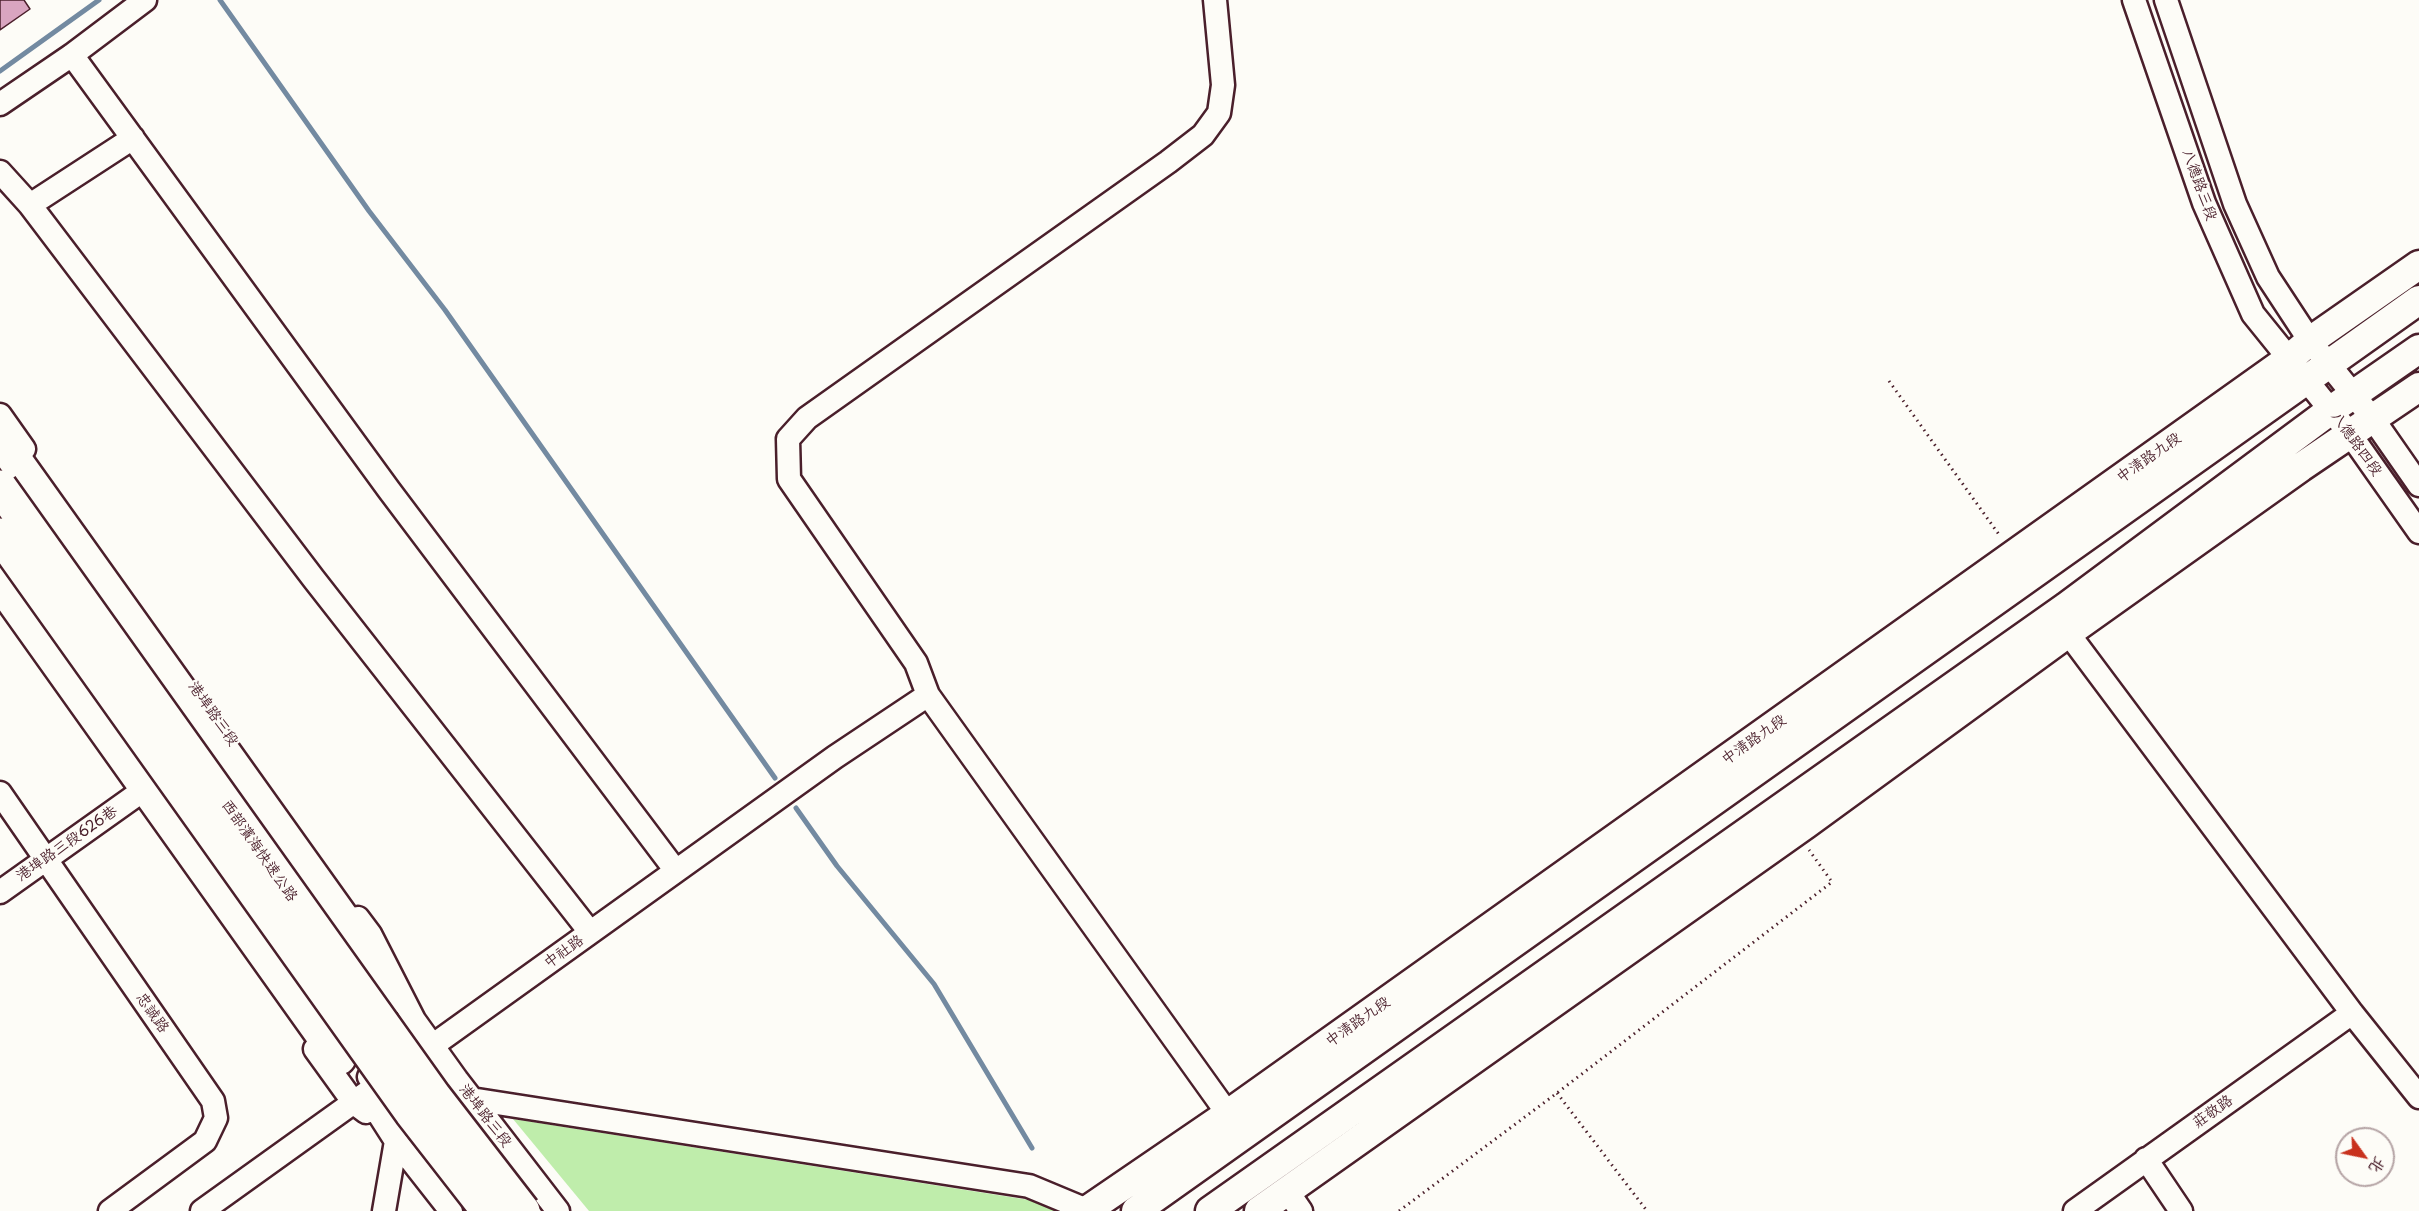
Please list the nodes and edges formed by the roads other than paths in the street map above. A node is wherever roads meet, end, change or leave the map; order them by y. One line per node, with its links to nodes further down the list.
1 (145, 0): 5 (street)
2 (1215, 0): 29 (street)
3 (2134, 0): 12 (street, 八德路三段)
4 (2166, 0): 12 (street, 八德路三段)
5 (72, 55): 6 (street); 7 (street)
6 (0, 104)
7 (134, 138): 9 (street); 33 (street)
8 (0, 172): 9 (street)
9 (30, 205): 35 (street)
10 (2419, 265): 12 (main road, 中清路九段)
11 (2419, 300): 14 (main road, 中清路九段)
12 (2300, 349): 14 (street, 八德路四段); 45 (main road, 中清路九段)
13 (2419, 350): 16 (main road)
14 (2319, 373): 16 (street, 八德路四段); 59 (main road, 中清路九段)
15 (2419, 387): 18 (main road)
16 (2342, 403): 18 (street, 八德路四段); 60 (main road)
17 (0, 415): 38 (street, 港埠路三段)
18 (2362, 427): 21 (street, 八德路四段); 23 (street, 八德路四段); 28 (main road)
19 (0, 439): 36 (highway)
20 (0, 463): 38 (street, 港埠路三段)
21 (2419, 485)
22 (0, 487): 56 (highway, 西部濱海快速公路, bridge)
23 (2419, 532)
24 (0, 535): 55 (highway, 西部濱海快速公路, bridge)
25 (0, 559): 42 (street)
26 (0, 582): 40 (highway)
27 (0, 607): 31 (street)
28 (2068, 633): 37 (street); 49 (main road)
29 (928, 695): 33 (street, 中社路); 45 (street)
30 (0, 794): 32 (street, 忠誠路)
31 (135, 796): 32 (street, 港埠路三段626巷); 42 (street)
32 (45, 858): 34 (street, 港埠路三段626巷); 50 (street, 忠誠路)
33 (676, 871): 35 (street, 中社路)
34 (0, 892)
35 (590, 932): 39 (street, 中社路)
36 (359, 942): 38 (street, 港埠路三段)
37 (2352, 1013): 41 (street); 47 (street, 莊敬路)
38 (414, 1020): 39 (street, 港埠路三段)
39 (433, 1046): 42 (street, 中社路); 44 (street, 港埠路三段)
40 (339, 1058): 42 (street)
41 (2412, 1074): 43 (street)
42 (365, 1095): 46 (street); 51 (street, 中社路)
43 (2419, 1097)
44 (471, 1099): 57 (street, 港埠路三段); 58 (street)
45 (1228, 1114): 58 (main road, 中清路九段)
46 (392, 1135): 48 (street); 52 (street)
47 (2146, 1159): 62 (street, 莊敬路); 63 (street)
48 (432, 1187): 53 (street); 54 (street)
49 (1294, 1201): 61 (main road)
50 (110, 1211)
51 (201, 1211)
52 (384, 1211)
53 (428, 1211)
54 (451, 1211)
55 (488, 1211)
56 (523, 1211)
57 (558, 1211)
58 (1087, 1211)
59 (1136, 1211)
60 (1210, 1211)
61 (1260, 1211)
62 (2075, 1211)
63 (2181, 1211)

